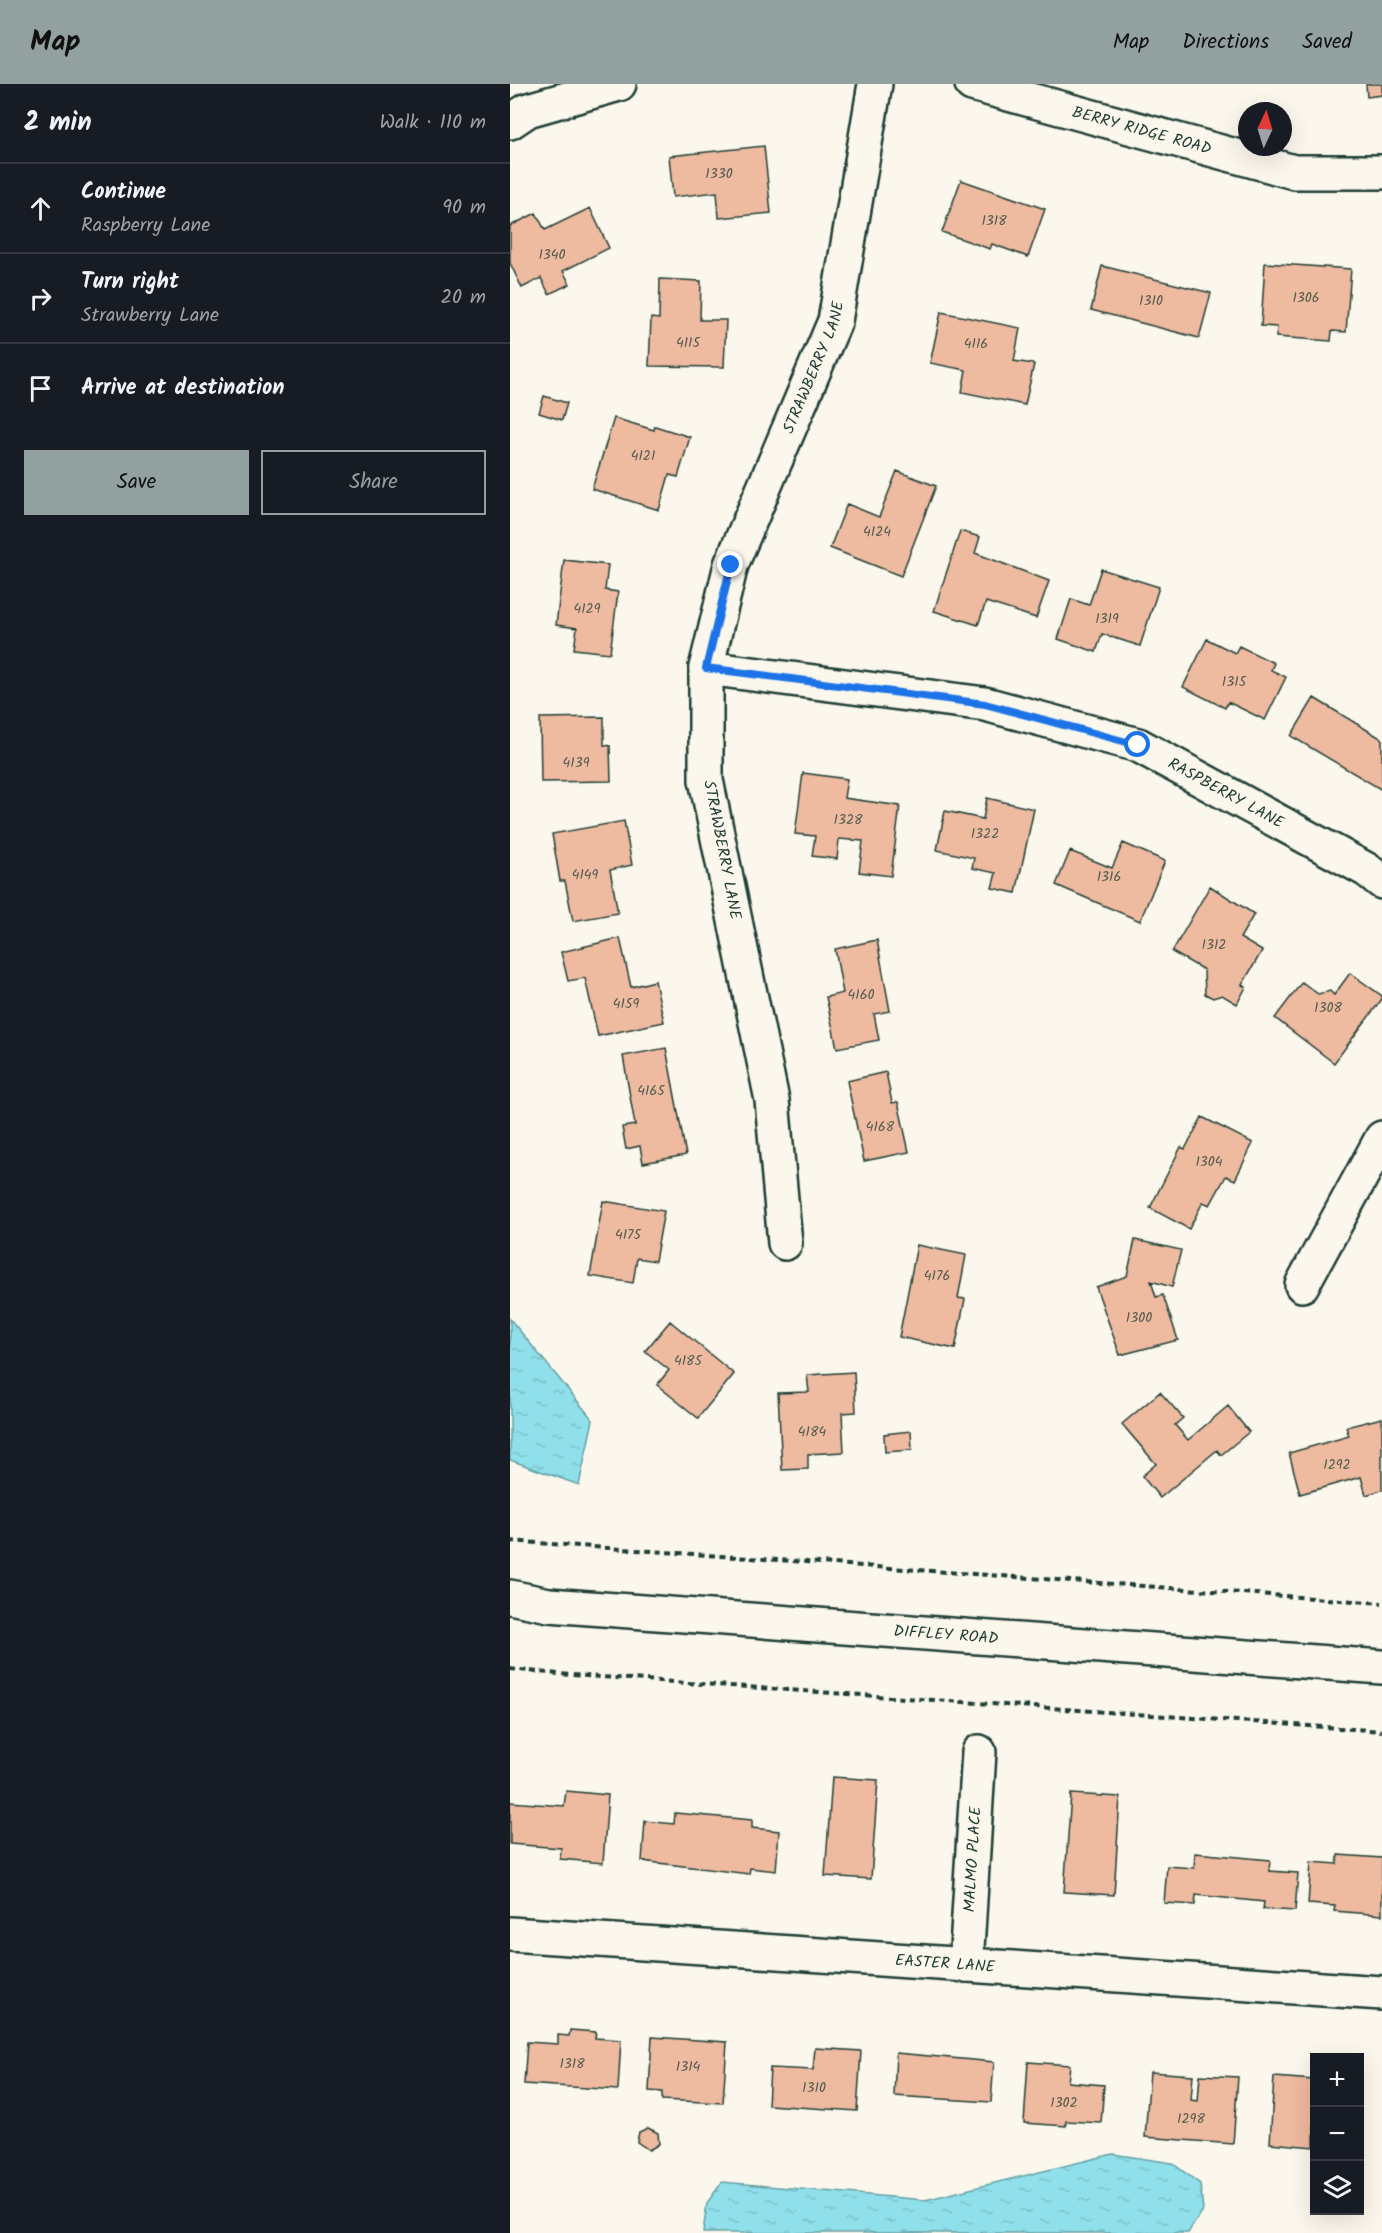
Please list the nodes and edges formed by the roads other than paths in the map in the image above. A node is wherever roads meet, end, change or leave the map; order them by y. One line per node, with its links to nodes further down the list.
1 (619, 84): 4 (street)
2 (875, 84): 6 (street, STRAWBERRY LANE)
3 (972, 84): 5 (street, BERRY RIDGE ROAD)
4 (510, 122)
5 (1382, 172)
6 (706, 668): 7 (street, RASPBERRY LANE); 9 (street, STRAWBERRY LANE)
7 (1382, 882)
8 (1382, 1138): 10 (street)
9 (785, 1243)
10 (1302, 1286)
11 (510, 1598): 12 (street, DIFFLEY ROAD)
12 (1382, 1667)
13 (979, 1752): 15 (street, MALMO PLACE)
14 (510, 1934): 15 (street, EASTER LANE)
15 (966, 1965): 16 (street, EASTER LANE)
16 (1382, 1993)

